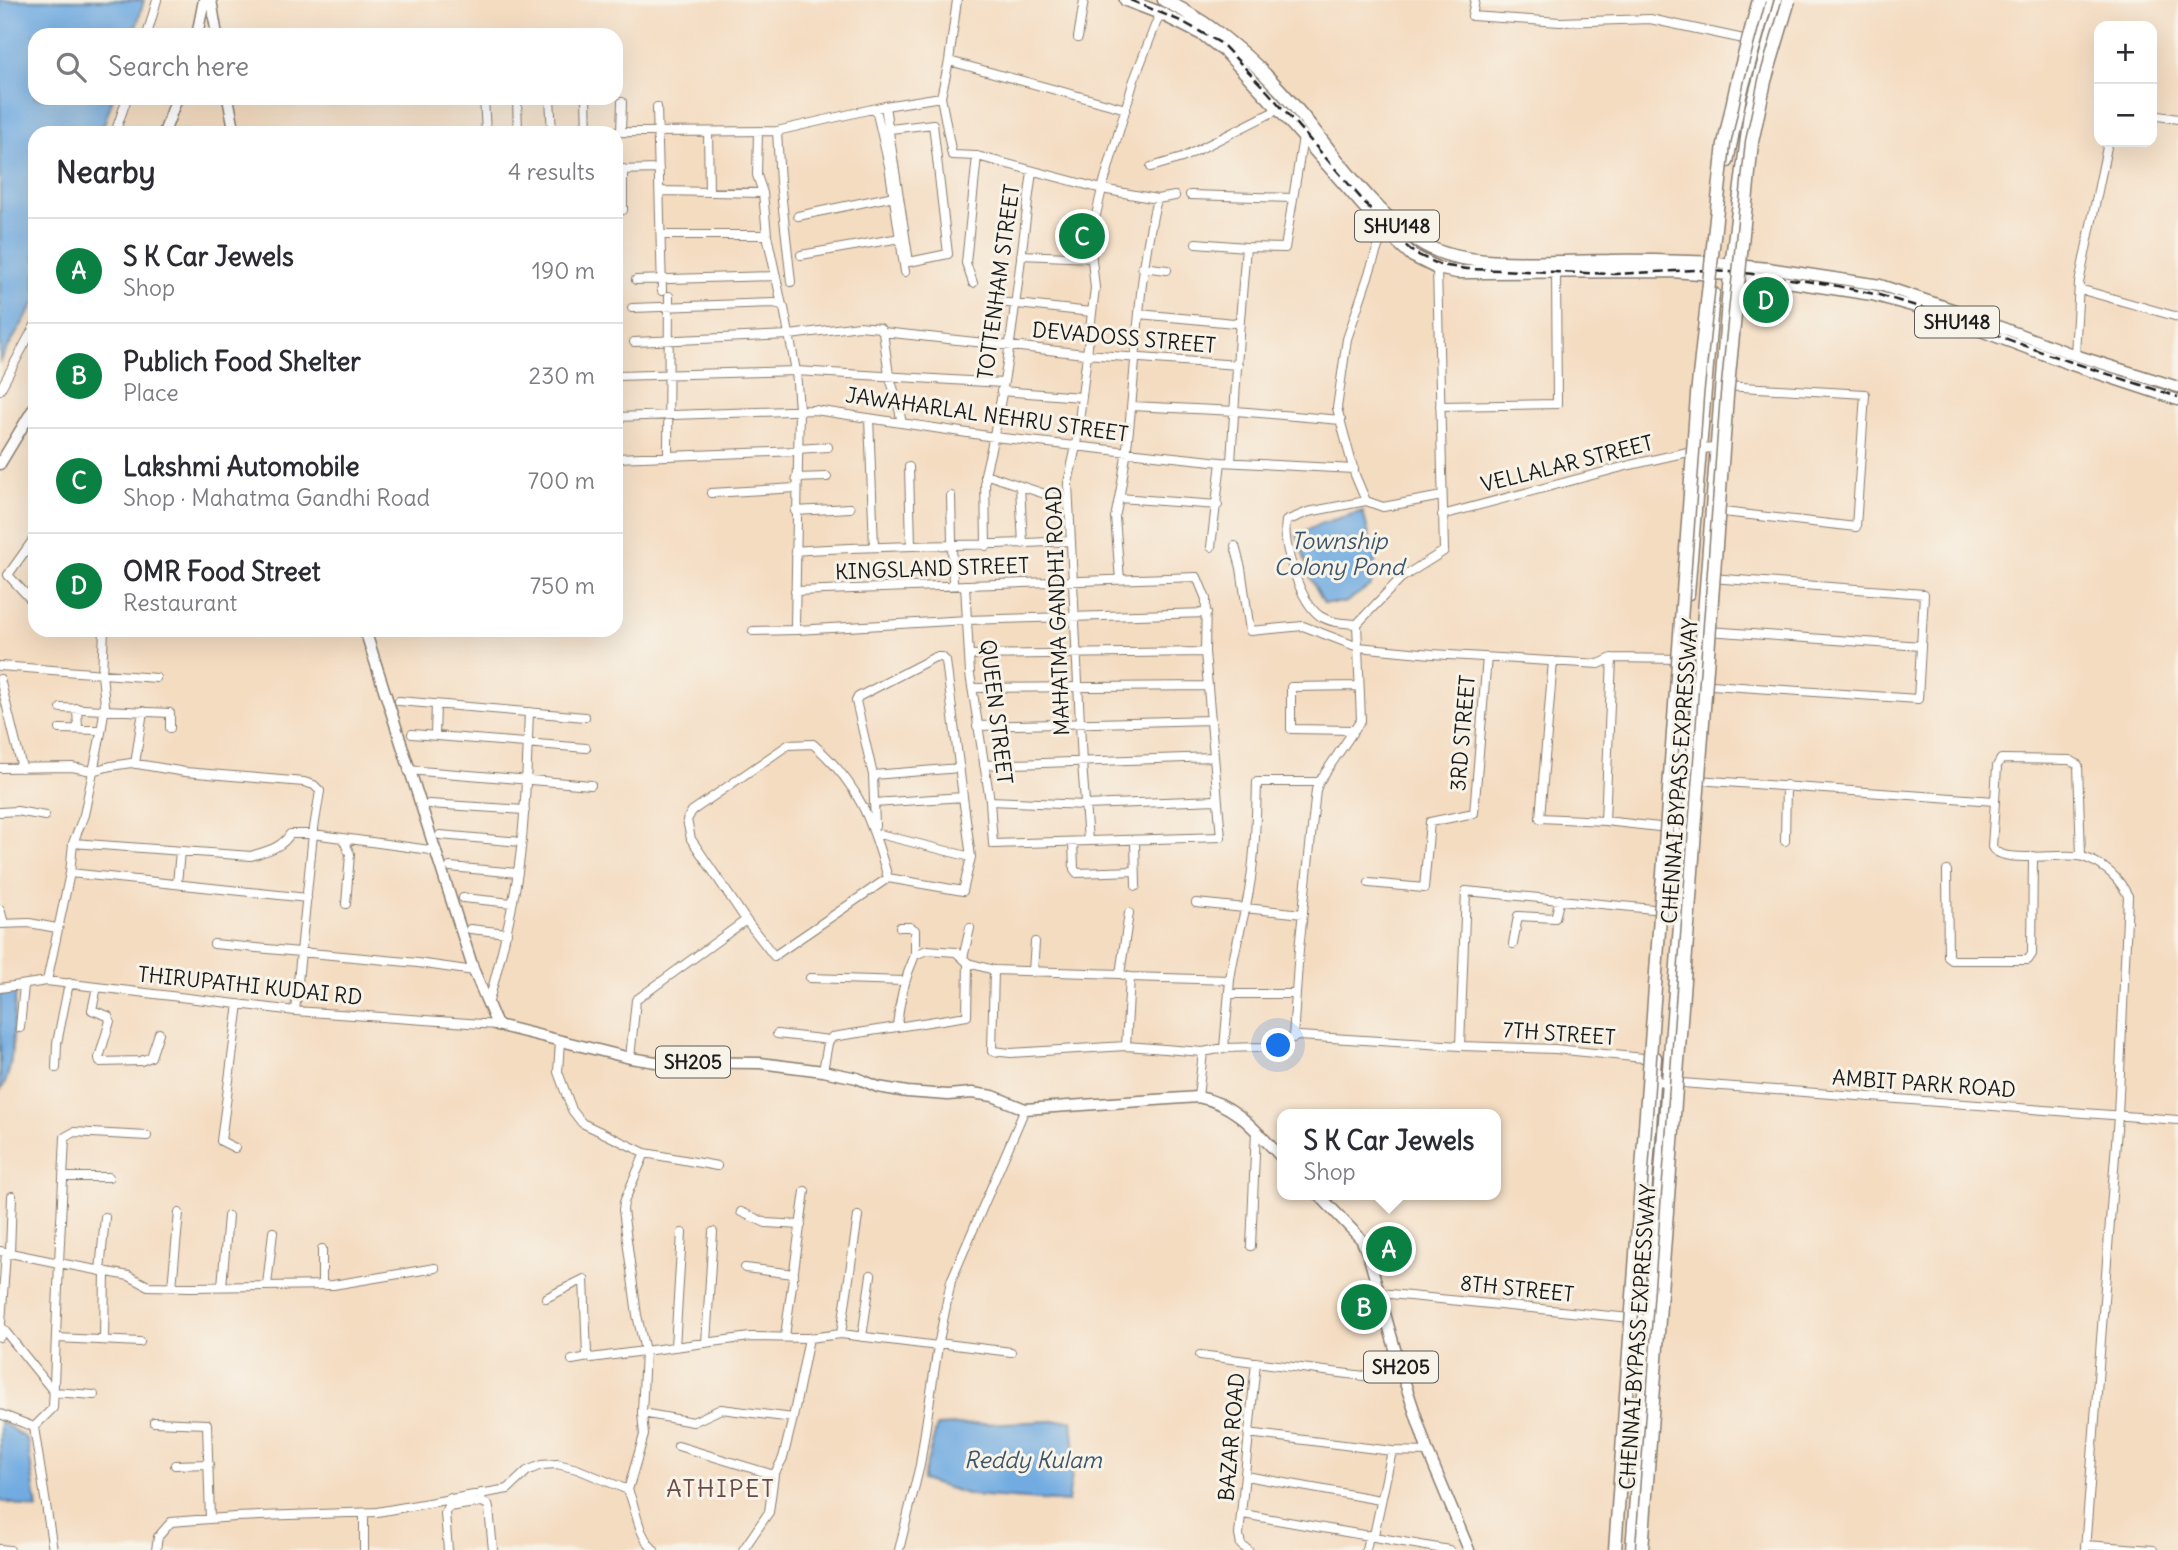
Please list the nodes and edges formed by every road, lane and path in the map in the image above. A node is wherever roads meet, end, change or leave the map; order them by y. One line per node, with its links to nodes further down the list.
1 (157, 0): 14 (street)
2 (204, 0): 15 (main road)
3 (211, 0): 16 (main road)
4 (957, 0): 19 (street)
5 (1084, 0): 17 (street)
6 (1126, 0): 13 (highway, SHU148)
7 (1164, 0): 79 (highway, SHU148)
8 (1475, 0): 18 (street)
9 (1759, 0): 431 (highway, CHENNAI BYPASS EXPRESSWAY, bridge)
10 (1768, 0): 18 (main road)
11 (1780, 0): 80 (main road)
12 (1789, 0): 433 (highway, CHENNAI BYPASS EXPRESSWAY, bridge)
13 (1160, 13): 31 (street, MAHATMA GANDHI ROAD); 32 (highway, SHU148)
14 (149, 28)
15 (198, 28)
16 (216, 28)
17 (1078, 38)
18 (1756, 41): 79 (main road)
19 (949, 61): 20 (street); 31 (street)
20 (941, 97): 30 (street); 51 (street)
21 (125, 105): 35 (street)
22 (174, 105): 36 (main road)
23 (229, 105): 37 (main road)
24 (484, 105): 38 (street)
25 (517, 105): 39 (street)
26 (551, 105): 40 (street)
27 (586, 105): 41 (street)
28 (622, 105): 42 (street)
29 (657, 107): 46 (street)
30 (881, 108): 43 (street); 44 (street); 61 (street)
31 (1126, 109): 56 (street, MAHATMA GANDHI ROAD)
32 (1279, 110): 49 (highway, SHU148); 52 (street)
33 (2157, 116): 34 (street)
34 (2178, 119)
35 (117, 126)
36 (167, 126)
37 (234, 126)
38 (486, 126)
39 (517, 126)
40 (552, 126)
41 (587, 126)
42 (621, 126)
43 (890, 129): 43 (street)
44 (777, 131): 48 (street); 87 (street)
45 (623, 132): 46 (street)
46 (657, 132): 47 (street); 54 (street)
47 (708, 132): 48 (street); 58 (street)
48 (758, 132): 59 (street)
49 (1303, 136): 64 (street); 68 (highway, SHU148)
50 (2107, 147): 89 (street)
51 (977, 156): 55 (street); 88 (street)
52 (1151, 167)
53 (623, 169): 54 (street)
54 (659, 169): 57 (street)
55 (1032, 172): 56 (street); 75 (street, TOTTENHAM STREET)
56 (1102, 189): 63 (street); 76 (street, MAHATMA GANDHI ROAD)
57 (660, 191): 58 (street); 69 (street)
58 (709, 192): 59 (street)
59 (763, 193): 70 (street)
60 (1190, 195): 64 (street)
61 (894, 196): 67 (street); 71 (street)
62 (1175, 196): 63 (street)
63 (1157, 198): 77 (street)
64 (1292, 198): 73 (street)
65 (623, 202): 66 (street)
66 (624, 210)
67 (799, 216)
68 (1384, 229): 78 (highway, SHU148); 128 (street)
69 (661, 235): 70 (street); 86 (street)
70 (767, 235): 84 (street)
71 (900, 238): 74 (street); 82 (street)
72 (1196, 243): 73 (street)
73 (1246, 247): 98 (street)
74 (801, 255)
75 (1021, 255): 76 (street); 91 (street, TOTTENHAM STREET)
76 (1092, 258): 95 (street, MAHATMA GANDHI ROAD)
77 (1142, 267): 81 (street); 96 (street)
78 (1437, 268): 83 (highway, SHU148); 121 (street)
79 (1715, 269): 80 (main road, SHU148); 83 (highway, SHU148); 134 (main road)
80 (1730, 269): 101 (main road, SHU148); 114 (main road)
81 (1167, 270)
82 (905, 272)
83 (1556, 273): 121 (street)
84 (776, 276): 86 (street); 92 (street)
85 (636, 280): 86 (street)
86 (662, 280): 93 (street)
87 (791, 282)
88 (973, 283)
89 (2079, 289): 97 (street); 107 (street)
90 (999, 302): 91 (street)
91 (1014, 304): 95 (street); 105 (street, TOTTENHAM STREET)
92 (782, 305): 93 (street); 100 (street)
93 (670, 307): 94 (street); 103 (street)
94 (632, 308)
95 (1091, 312): 106 (street, MAHATMA GANDHI ROAD)
96 (1139, 314): 98 (street); 108 (street)
97 (2178, 317)
98 (1240, 320): 109 (street)
99 (883, 332): 100 (street, DEVADOSS STREET); 105 (street, DEVADOSS STREET); 112 (street)
100 (790, 335): 103 (street, DEVADOSS STREET); 110 (street)
101 (2007, 335): 107 (main road, SHU148); 119 (main road, SHU148)
102 (28, 338): 117 (street)
103 (670, 341): 104 (street, DEVADOSS STREET); 111 (street)
104 (634, 342)
105 (1008, 346): 106 (street, DEVADOSS STREET); 115 (street, TOTTENHAM STREET)
106 (1086, 354): 108 (street, DEVADOSS STREET); 118 (street, MAHATMA GANDHI ROAD)
107 (2075, 355): 116 (main road, SHU148)
108 (1136, 358): 109 (street, DEVADOSS STREET); 120 (street)
109 (1238, 365): 123 (street)
110 (796, 371): 111 (street); 112 (street); 122 (street)
111 (670, 373): 113 (street); 124 (street)
112 (889, 375): 115 (street); 129 (street)
113 (623, 376)
114 (1719, 386): 133 (main road); 157 (street)
115 (1002, 387): 118 (street); 130 (street, TOTTENHAM STREET)
116 (2178, 387)
117 (0, 390)
118 (1081, 397): 131 (street, MAHATMA GANDHI ROAD)
119 (2178, 400)
120 (1131, 406): 123 (street); 136 (street)
121 (1440, 406): 150 (street)
122 (799, 410): 124 (street, JAWAHARLAL NEHRU STREET); 127 (street, JAWAHARLAL NEHRU STREET); 135 (street)
123 (1236, 411): 128 (street); 139 (street)
124 (669, 416): 126 (street, JAWAHARLAL NEHRU STREET); 137 (street)
125 (28, 418): 140 (main road)
126 (623, 418)
127 (869, 418): 129 (street, JAWAHARLAL NEHRU STREET); 161 (street)
128 (1341, 420): 142 (street)
129 (902, 423): 130 (street, JAWAHARLAL NEHRU STREET)
130 (994, 437): 131 (street, JAWAHARLAL NEHRU STREET); 143 (street, TOTTENHAM STREET)
131 (1076, 446): 136 (street, JAWAHARLAL NEHRU STREET); 153 (street, MAHATMA GANDHI ROAD)
132 (828, 447): 135 (street)
133 (1715, 448): 134 (street, VELLALAR STREET); 157 (main road)
134 (1701, 449): 158 (street, VELLALAR STREET); 192 (main road)
135 (797, 450): 137 (street); 145 (street)
136 (1127, 452): 139 (street, JAWAHARLAL NEHRU STREET); 151 (street)
137 (668, 456): 138 (street)
138 (623, 458)
139 (1226, 462): 142 (street, JAWAHARLAL NEHRU STREET); 154 (street)
140 (0, 464)
141 (909, 467): 162 (street)
142 (1354, 470): 152 (street)
143 (985, 474): 146 (street); 164 (street, TOTTENHAM STREET)
144 (827, 477): 145 (street)
145 (796, 478): 147 (street)
146 (1020, 486): 153 (street); 160 (street)
147 (796, 488): 148 (street); 156 (street)
148 (711, 493)
149 (951, 496): 163 (street)
150 (1442, 496): 152 (street); 158 (street)
151 (1119, 498): 154 (street); 170 (street)
152 (1366, 500): 179 (street)
153 (1069, 502): 159 (street, MAHATMA GANDHI ROAD)
154 (1218, 505): 167 (street)
155 (850, 508): 156 (street)
156 (795, 511): 168 (street)
157 (1711, 511): 169 (main road)
158 (1442, 515): 179 (street)
159 (1071, 541): 160 (street); 171 (street, MAHATMA GANDHI ROAD)
160 (1023, 544): 164 (street)
161 (874, 546): 162 (street); 168 (street)
162 (911, 546): 163 (street)
163 (952, 546): 164 (street); 172 (street)
164 (986, 546)
165 (1234, 546): 186 (street)
166 (28, 547): 175 (street)
167 (1210, 547)
168 (795, 551): 174 (street)
169 (1706, 578): 182 (main road); 185 (street)
170 (1120, 580): 171 (street, KINGSLAND STREET); 176 (street, KINGSLAND STREET)
171 (1073, 583): 173 (street, KINGSLAND STREET); 177 (street, MAHATMA GANDHI ROAD)
172 (953, 585): 173 (street, KINGSLAND STREET); 174 (street, KINGSLAND STREET)
173 (965, 585): 178 (street, QUEEN STREET)
174 (795, 591): 180 (street)
175 (28, 596)
176 (1207, 613): 177 (street); 187 (street)
177 (1075, 617): 178 (street); 188 (street, MAHATMA GANDHI ROAD)
178 (967, 620): 180 (street); 189 (street, QUEEN STREET)
179 (1357, 624): 186 (street)
180 (797, 630): 181 (street)
181 (753, 631)
182 (1703, 631): 185 (street); 199 (main road)
183 (104, 637): 195 (street)
184 (367, 637): 231 (main road)
185 (1921, 646): 199 (street)
186 (1358, 647): 190 (street); 202 (street)
187 (1205, 652): 188 (street); 201 (street)
188 (1077, 654): 189 (street); 200 (street, MAHATMA GANDHI ROAD)
189 (969, 655): 203 (street, QUEEN STREET)
190 (1487, 657): 193 (street); 272 (street, 3RD STREET)
191 (1612, 658): 192 (street); 193 (street); 249 (street)
192 (1686, 659): 198 (main road)
193 (1553, 661): 249 (street)
194 (0, 666): 195 (street)
195 (102, 674): 196 (street); 208 (street)
196 (156, 677)
197 (0, 679): 229 (street)
198 (1684, 683): 199 (street); 250 (main road)
199 (1698, 683): 235 (main road)
200 (1080, 686): 201 (street); 203 (street); 213 (street, MAHATMA GANDHI ROAD)
201 (1207, 686): 212 (street)
202 (1359, 686): 219 (street); 219 (street)
203 (973, 688): 214 (street, QUEEN STREET)
204 (399, 701): 205 (street)
205 (436, 705): 210 (street); 221 (street)
206 (61, 708): 207 (street)
207 (77, 708): 208 (street); 217 (street)
208 (104, 708): 209 (street); 218 (street)
209 (143, 711): 215 (street); 226 (street)
210 (528, 712): 211 (street); 222 (street)
211 (585, 717)
212 (1211, 720): 213 (street); 224 (street)
213 (1081, 722): 214 (street); 225 (street, MAHATMA GANDHI ROAD)
214 (977, 726): 227 (street, QUEEN STREET)
215 (170, 728)
216 (60, 729): 217 (street)
217 (78, 729): 218 (street)
218 (102, 730): 232 (street)
219 (1354, 730): 236 (street)
220 (412, 734): 221 (street)
221 (435, 735): 222 (street)
222 (528, 743): 223 (street); 234 (street)
223 (586, 748)
224 (1213, 757): 225 (street); 240 (street)
225 (1082, 763): 227 (street); 245 (street, MAHATMA GANDHI ROAD)
226 (135, 764): 232 (street); 252 (street)
227 (984, 765): 241 (street, QUEEN STREET)
228 (0, 768): 229 (street)
229 (22, 768): 232 (street)
230 (960, 768): 233 (street); 233 (street); 239 (street)
231 (408, 770): 234 (street); 262 (main road)
232 (92, 771): 260 (street)
233 (873, 775): 243 (street)
234 (527, 778): 237 (street); 246 (street)
235 (1690, 780): 238 (street); 334 (main road)
236 (1319, 782): 281 (street); 285 (street)
237 (591, 785)
238 (1786, 785): 242 (street); 257 (street)
239 (963, 797): 243 (street); 265 (street)
240 (1217, 800): 245 (street); 255 (street)
241 (990, 801): 245 (street); 259 (street, QUEEN STREET)
242 (1995, 801): 263 (street); 264 (street)
243 (874, 803): 251 (street)
244 (429, 804): 246 (street)
245 (1085, 805): 256 (street, MAHATMA GANDHI ROAD)
246 (525, 810): 258 (street)
247 (0, 812): 248 (street)
248 (45, 816)
249 (1605, 821): 250 (street)
250 (1675, 828): 283 (main road)
251 (875, 833): 265 (street); 271 (street); 286 (street)
252 (313, 834): 254 (street); 261 (street); 275 (street)
253 (440, 835): 258 (street)
254 (343, 839): 262 (street); 280 (street)
255 (1135, 840): 256 (street); 267 (street)
256 (1088, 841): 259 (street)
257 (1785, 841)
258 (522, 842): 270 (street)
259 (1073, 842): 267 (street)
260 (73, 843): 261 (street); 269 (street)
261 (180, 851): 273 (street)
262 (437, 851): 300 (main road)
263 (2033, 856): 264 (street); 268 (street)
264 (2081, 856): 337 (street)
265 (971, 857): 271 (street)
266 (450, 867): 270 (street)
267 (1135, 871): 274 (street)
268 (1947, 871)
269 (70, 873): 273 (street); 289 (street)
270 (517, 873): 278 (street)
271 (888, 878): 286 (street)
272 (1369, 883)
273 (177, 884): 275 (street)
274 (1136, 886)
275 (307, 898): 296 (street)
276 (463, 898): 278 (street)
277 (1560, 899): 283 (street); 295 (street); 326 (street)
278 (513, 903): 292 (street)
279 (1196, 903): 281 (street)
280 (346, 904)
281 (1245, 908): 285 (street); 307 (street)
282 (0, 909): 287 (street)
283 (1666, 910): 330 (main road)
284 (1129, 913): 302 (street)
285 (1303, 914): 313 (street)
286 (746, 920): 329 (street)
287 (2, 923): 289 (street)
288 (900, 927): 297 (street)
289 (57, 928): 305 (street)
290 (970, 928): 298 (street)
291 (470, 929): 292 (street)
292 (507, 933): 315 (street)
293 (1035, 942): 301 (street)
294 (214, 944): 296 (street)
295 (1513, 944)
296 (302, 952): 300 (street); 316 (street)
297 (915, 955): 298 (street); 306 (street)
298 (966, 961): 299 (street); 318 (street)
299 (994, 970): 301 (street); 325 (street, 7TH STREET)
300 (474, 971): 315 (main road)
301 (1033, 972): 302 (street)
302 (1120, 974): 303 (street)
303 (1130, 977): 307 (street); 325 (street)
304 (810, 978): 306 (street)
305 (47, 981): 308 (street, THIRUPATHI KUDAI RD); 309 (street, THIRUPATHI KUDAI RD)
306 (904, 981): 318 (street)
307 (1230, 981): 312 (street)
308 (69, 983): 310 (street, THIRUPATHI KUDAI RD); 331 (street)
309 (24, 985): 311 (street, THIRUPATHI KUDAI RD); 319 (street)
310 (97, 987): 314 (street, THIRUPATHI KUDAI RD); 320 (street)
311 (0, 988)
312 (1229, 994): 313 (street); 327 (street)
313 (1296, 994): 322 (street)
314 (239, 1004): 316 (street, THIRUPATHI KUDAI RD); 341 (street)
315 (488, 1005): 317 (main road)
316 (296, 1011): 317 (street, THIRUPATHI KUDAI RD)
317 (497, 1025): 324 (main road, SH205)
318 (897, 1027): 323 (street)
319 (20, 1028)
320 (159, 1033)
321 (777, 1034): 323 (street)
322 (1293, 1038): 326 (street, 7TH STREET); 327 (street, 7TH STREET)
323 (830, 1040): 332 (street)
324 (560, 1041): 329 (main road, SH205); 342 (street)
325 (1126, 1046): 328 (street, 7TH STREET)
326 (1460, 1046): 330 (street, 7TH STREET)
327 (1224, 1048): 328 (street, 7TH STREET)
328 (1203, 1052): 335 (street)
329 (630, 1058): 332 (main road, SH205)
330 (1656, 1059): 333 (main road)
331 (57, 1068)
332 (823, 1072): 336 (main road, SH205)
333 (1655, 1081): 334 (street, AMBIT PARK ROAD); 374 (main road)
334 (1667, 1082): 337 (street, AMBIT PARK ROAD); 374 (main road)
335 (1198, 1097): 336 (main road, SH205); 339 (main road, SH205)
336 (1025, 1109): 384 (street)
337 (2118, 1116): 338 (street, AMBIT PARK ROAD); 416 (street)
338 (2178, 1120)
339 (1256, 1131): 343 (main road, SH205); 359 (street)
340 (147, 1136): 345 (street)
341 (235, 1148)
342 (645, 1153): 344 (street); 386 (street)
343 (1277, 1153)
344 (717, 1166)
345 (63, 1177): 346 (street); 362 (street)
346 (109, 1177)
347 (805, 1191): 355 (street)
348 (12, 1196): 361 (street)
349 (1325, 1200): 372 (main road, SH205)
350 (741, 1212): 355 (street)
351 (179, 1213): 371 (street)
352 (228, 1216): 370 (street)
353 (858, 1216): 376 (street)
354 (105, 1217): 365 (street)
355 (801, 1225): 366 (street)
356 (273, 1232): 368 (street)
357 (713, 1232): 383 (street)
358 (682, 1233): 385 (street)
359 (1251, 1246)
360 (322, 1249): 369 (street)
361 (5, 1252): 362 (street); 375 (street)
362 (59, 1263): 365 (street); 379 (street)
363 (435, 1268): 369 (street)
364 (745, 1268): 366 (street)
365 (102, 1271): 371 (street); 381 (street)
366 (794, 1274): 377 (street)
367 (871, 1275): 378 (street)
368 (267, 1285): 369 (street); 370 (street)
369 (322, 1285)
370 (222, 1286): 371 (street)
371 (172, 1287)
372 (1380, 1293): 374 (street, 8TH STREET); 392 (main road, SH205)
373 (546, 1298): 389 (street)
374 (1644, 1320): 431 (main road); 432 (main road)
375 (0, 1330): 393 (street)
376 (841, 1334): 378 (street); 380 (street)
377 (785, 1336): 380 (street); 383 (street)
378 (862, 1336): 384 (street)
379 (57, 1338): 381 (street); 393 (street)
380 (809, 1338): 397 (street)
381 (104, 1340): 382 (street)
382 (140, 1342)
383 (706, 1343): 385 (street)
384 (938, 1345): 387 (street); 426 (street)
385 (675, 1347): 386 (street)
386 (645, 1351): 389 (street); 395 (street)
387 (1011, 1352)
388 (1200, 1355): 391 (street)
389 (589, 1357): 390 (street)
390 (572, 1360)
391 (1256, 1362): 392 (street); 400 (street, BAZAR ROAD)
392 (1403, 1377): 403 (main road, SH205)
393 (54, 1392): 394 (street); 399 (street)
394 (94, 1395)
395 (642, 1413): 397 (street); 408 (street)
396 (0, 1414): 399 (street)
397 (793, 1418): 406 (street)
398 (154, 1422): 404 (street)
399 (34, 1427): 419 (street)
400 (1248, 1433): 402 (street); 407 (street, BAZAR ROAD)
401 (678, 1446): 406 (street)
402 (1392, 1451): 403 (street); 410 (street)
403 (1428, 1452): 430 (main road, SH205)
404 (209, 1464): 405 (street); 414 (street)
405 (174, 1465)
406 (774, 1475): 425 (street)
407 (1246, 1476): 410 (street); 413 (street, BAZAR ROAD)
408 (628, 1490): 409 (street); 424 (street)
409 (482, 1498): 411 (street); 423 (street)
410 (1380, 1500): 415 (street)
411 (448, 1503): 412 (street); 422 (street)
412 (364, 1514): 414 (street); 421 (street)
413 (1243, 1514): 415 (street); 427 (street, BAZAR ROAD)
414 (210, 1519): 420 (street)
415 (1372, 1535): 428 (street); 429 (street)
416 (2085, 1548): 434 (street)
417 (0, 1549): 418 (street)
418 (10, 1550)
419 (53, 1550)
420 (156, 1550)
421 (364, 1550)
422 (448, 1550)
423 (493, 1550)
424 (654, 1550)
425 (743, 1550)
426 (899, 1550)
427 (1248, 1550)
428 (1366, 1550)
429 (1449, 1550)
430 (1469, 1550)
431 (1618, 1550)
432 (1631, 1550)
433 (1642, 1550)
434 (2153, 1550)

